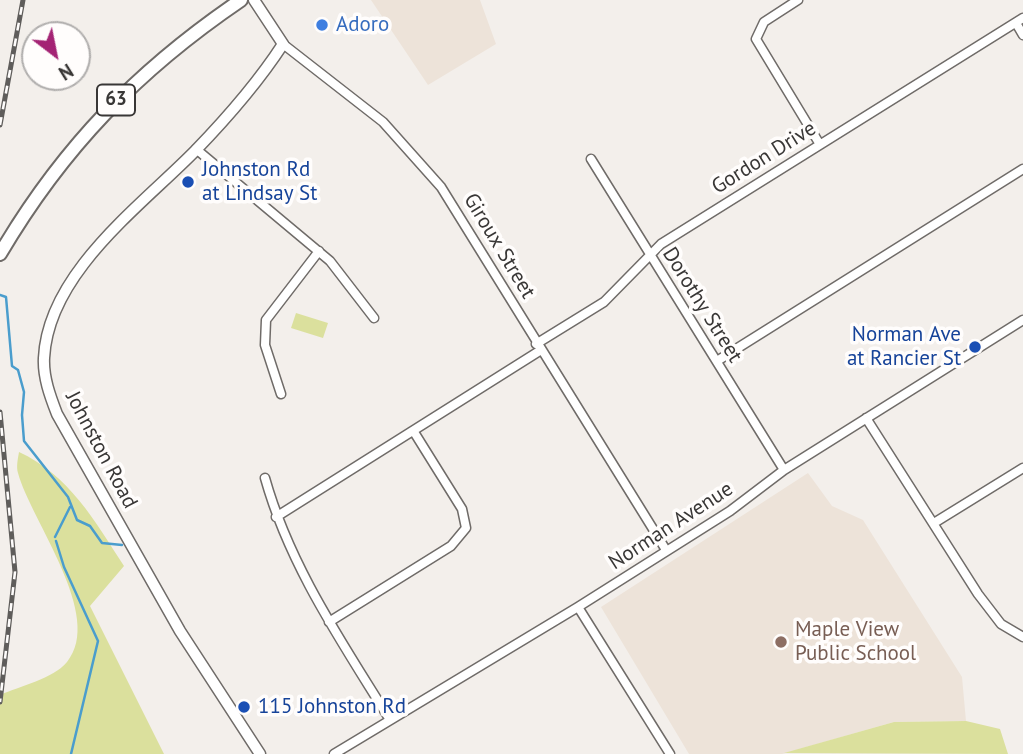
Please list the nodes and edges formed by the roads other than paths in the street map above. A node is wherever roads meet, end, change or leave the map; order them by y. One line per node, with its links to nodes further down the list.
1 (241, 0): 12 (main road, 63)
2 (254, 0): 6 (street, Giroux Street)
3 (798, 0): 7 (street)
4 (1019, 21): 5 (street); 7 (street, Gordon Drive)
5 (1023, 35)
6 (283, 44): 8 (street, Johnston Road); 16 (street, Giroux Street)
7 (819, 143): 13 (street, Gordon Drive)
8 (196, 149): 11 (street); 31 (street, Johnston Road)
9 (591, 159): 13 (street, Dorothy Street)
10 (1023, 169): 17 (street)
11 (319, 251): 14 (street); 18 (street)
12 (0, 254)
13 (650, 255): 16 (street, Gordon Drive); 17 (street, Dorothy Street)
14 (374, 318)
15 (1023, 320): 19 (street, Norman Avenue)
16 (539, 347): 20 (street, Gordon Drive); 26 (street, Giroux Street)
17 (717, 360): 22 (street, Dorothy Street)
18 (281, 394)
19 (866, 418): 22 (street, Norman Avenue); 25 (street)
20 (414, 432): 24 (street, Gordon Drive); 28 (street)
21 (1023, 468): 25 (street)
22 (784, 470): 26 (street, Norman Avenue)
23 (265, 478): 24 (street)
24 (276, 517): 28 (street)
25 (934, 523): 29 (street)
26 (666, 551): 27 (street, Norman Avenue)
27 (578, 607): 30 (street, Norman Avenue); 33 (street)
28 (329, 622): 30 (street)
29 (1023, 637)
30 (390, 720): 32 (street, Norman Avenue)
31 (260, 754)
32 (334, 754)
33 (670, 754)

